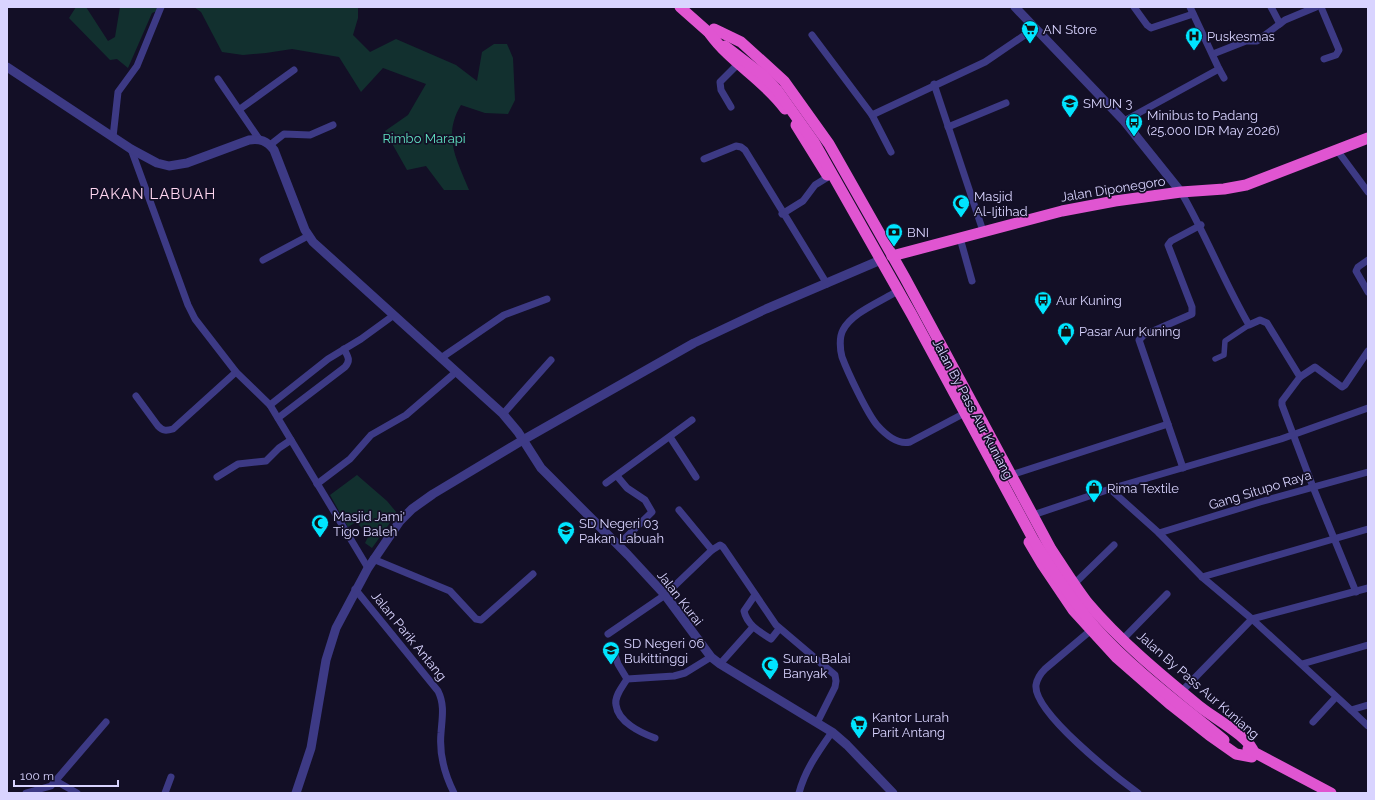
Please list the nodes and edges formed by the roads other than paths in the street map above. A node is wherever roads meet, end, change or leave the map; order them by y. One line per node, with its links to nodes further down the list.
1 (161, 7): 30 (street)
2 (680, 7): 12 (highway, Jalan By Pass Aur Kuniang)
3 (690, 7): 12 (highway, Jalan By Pass Aur Kuniang)
4 (1015, 7): 11 (street)
5 (1134, 7): 9 (street)
6 (1270, 7): 10 (street)
7 (1316, 7): 10 (street)
8 (1321, 7): 15 (street)
9 (1192, 10): 14 (street)
10 (1280, 24): 14 (street)
11 (1035, 28): 22 (street); 27 (street)
12 (712, 31): 16 (highway, Jalan By Pass Aur Kuniang); 46 (highway, Jalan By Pass Aur Kuniang); 130 (highway, Jalan By Pass Aur Kuniang)
13 (812, 35): 26 (street)
14 (1213, 54): 18 (street)
15 (1324, 59)
16 (739, 63): 24 (street); 38 (highway, Jalan By Pass Aur Kuniang)
17 (7, 67): 30 (street)
18 (1219, 69): 20 (street); 27 (street)
19 (294, 70): 25 (street)
20 (1224, 78)
21 (218, 79): 25 (street)
22 (934, 84): 26 (street); 29 (street)
23 (1006, 103): 29 (street)
24 (731, 107)
25 (240, 109): 32 (street)
26 (872, 115): 36 (street)
27 (1124, 121): 39 (street)
28 (333, 125): 33 (street)
29 (948, 127): 43 (street)
30 (113, 137): 34 (street)
31 (1368, 138): 35 (highway, Jalan Diponegoro)
32 (259, 139): 33 (street); 34 (street)
33 (270, 145): 44 (street)
34 (131, 149): 64 (street)
35 (1337, 150): 39 (highway, Jalan Diponegoro); 40 (street)
36 (891, 152)
37 (704, 159): 41 (street)
38 (828, 177): 41 (street); 49 (highway, Jalan By Pass Aur Kuniang)
39 (1181, 192): 42 (street); 43 (highway, Jalan Diponegoro)
40 (1368, 192)
41 (782, 214): 51 (street)
42 (1201, 225): 56 (street); 74 (street)
43 (983, 231): 45 (highway, Jalan Diponegoro)
44 (308, 236): 47 (street); 55 (street, Jalan Kurai)
45 (960, 238): 46 (highway, Jalan Diponegoro); 50 (street)
46 (892, 256): 57 (highway, Jalan By Pass Aur Kuniang)
47 (263, 260)
48 (1368, 260): 52 (street)
49 (876, 262): 51 (street); 53 (highway, Jalan By Pass Aur Kuniang)
50 (972, 281)
51 (826, 284): 78 (street)
52 (1368, 292)
53 (894, 293): 58 (highway, Jalan By Pass Aur Kuniang); 71 (street)
54 (546, 299): 61 (street)
55 (394, 315): 59 (street); 61 (street, Jalan Kurai)
56 (1249, 325): 63 (street); 66 (street)
57 (937, 341): 58 (highway); 81 (highway, Jalan By Pass Aur Kuniang)
58 (924, 348): 71 (highway, Jalan By Pass Aur Kuniang)
59 (344, 349): 68 (street); 72 (street)
60 (1368, 351): 66 (street)
61 (441, 358): 65 (street, Jalan Kurai)
62 (551, 360): 70 (street)
63 (1215, 360)
64 (236, 372): 67 (street); 68 (street)
65 (456, 372): 70 (street, Jalan Kurai); 86 (street)
66 (1300, 377): 75 (street)
67 (136, 396)
68 (270, 406): 72 (street)
69 (1368, 408): 75 (street)
70 (503, 414): 78 (street, Jalan Kurai)
71 (961, 414): 111 (highway, Jalan By Pass Aur Kuniang)
72 (278, 418): 77 (street)
73 (692, 420): 76 (street)
74 (1168, 424): 79 (street); 81 (street)
75 (1292, 435): 79 (street); 87 (street)
76 (670, 437): 82 (street); 83 (street)
77 (291, 440): 84 (street); 86 (street)
78 (523, 440): 94 (street, Jalan Kurai); 97 (street)
79 (1183, 468): 88 (street)
80 (1368, 472): 87 (street, Gang Situpo Raya)
81 (1011, 475): 90 (highway, Jalan By Pass Aur Kuniang)
82 (617, 476): 85 (street); 94 (street)
83 (696, 477)
84 (217, 478)
85 (606, 483)
86 (317, 484): 98 (street)
87 (1313, 487): 92 (street, Gang Situpo Raya); 93 (street)
88 (1110, 490): 90 (street); 92 (street)
89 (679, 510): 96 (street)
90 (1032, 515): 101 (highway, Jalan By Pass Aur Kuniang)
91 (1368, 529): 93 (street)
92 (1159, 533): 100 (street)
93 (1334, 538): 100 (street); 104 (street)
94 (618, 545): 106 (street, Jalan Kurai)
95 (1114, 545): 101 (street)
96 (712, 550): 106 (street); 107 (street)
97 (373, 559): 98 (street); 99 (street)
98 (368, 568): 103 (street)
99 (533, 574)
100 (1202, 577): 108 (street)
101 (1074, 584): 113 (highway, Jalan By Pass Aur Kuniang)
102 (1368, 588): 104 (street)
103 (355, 589): 137 (street); 138 (street, Jalan Parik Antang)
104 (1356, 592): 108 (street)
105 (1167, 594): 113 (street)
106 (665, 595): 112 (street); 116 (street, Jalan Kurai)
107 (755, 595): 109 (street); 110 (street)
108 (1252, 619): 118 (street); 120 (street)
109 (753, 627): 110 (street); 117 (street)
110 (779, 629): 126 (street)
111 (1090, 631): 130 (highway, Jalan By Pass Aur Kuniang); 141 (street)
112 (608, 634)
113 (1122, 639): 120 (highway, Jalan By Pass Aur Kuniang)
114 (1368, 645): 118 (street)
115 (613, 649): 119 (street)
116 (711, 657): 117 (street, Jalan Kurai); 119 (street)
117 (720, 664): 126 (street, Jalan Kurai)
118 (1302, 664): 121 (street)
119 (628, 680): 129 (street)
120 (1182, 691): 130 (highway, Jalan By Pass Aur Kuniang)
121 (1336, 697): 123 (street); 125 (street)
122 (1368, 705): 123 (street)
123 (1351, 710): 127 (street)
124 (106, 722): 132 (street)
125 (1313, 722)
126 (817, 723): 128 (street, Jalan Kurai)
127 (1368, 726)
128 (832, 732): 139 (street); 140 (street, Jalan Kurai)
129 (655, 738)
130 (1253, 755): 142 (highway, Jalan By Pass Aur Kuniang); 143 (highway, Jalan By Pass Aur Kuniang)
131 (171, 777): 136 (street)
132 (56, 781): 133 (street); 135 (street)
133 (37, 792): 134 (street)
134 (26, 793)
135 (77, 793)
136 (165, 793)
137 (296, 793)
138 (454, 793)
139 (799, 793)
140 (893, 793)
141 (1138, 793)
142 (1316, 793)
143 (1331, 793)

